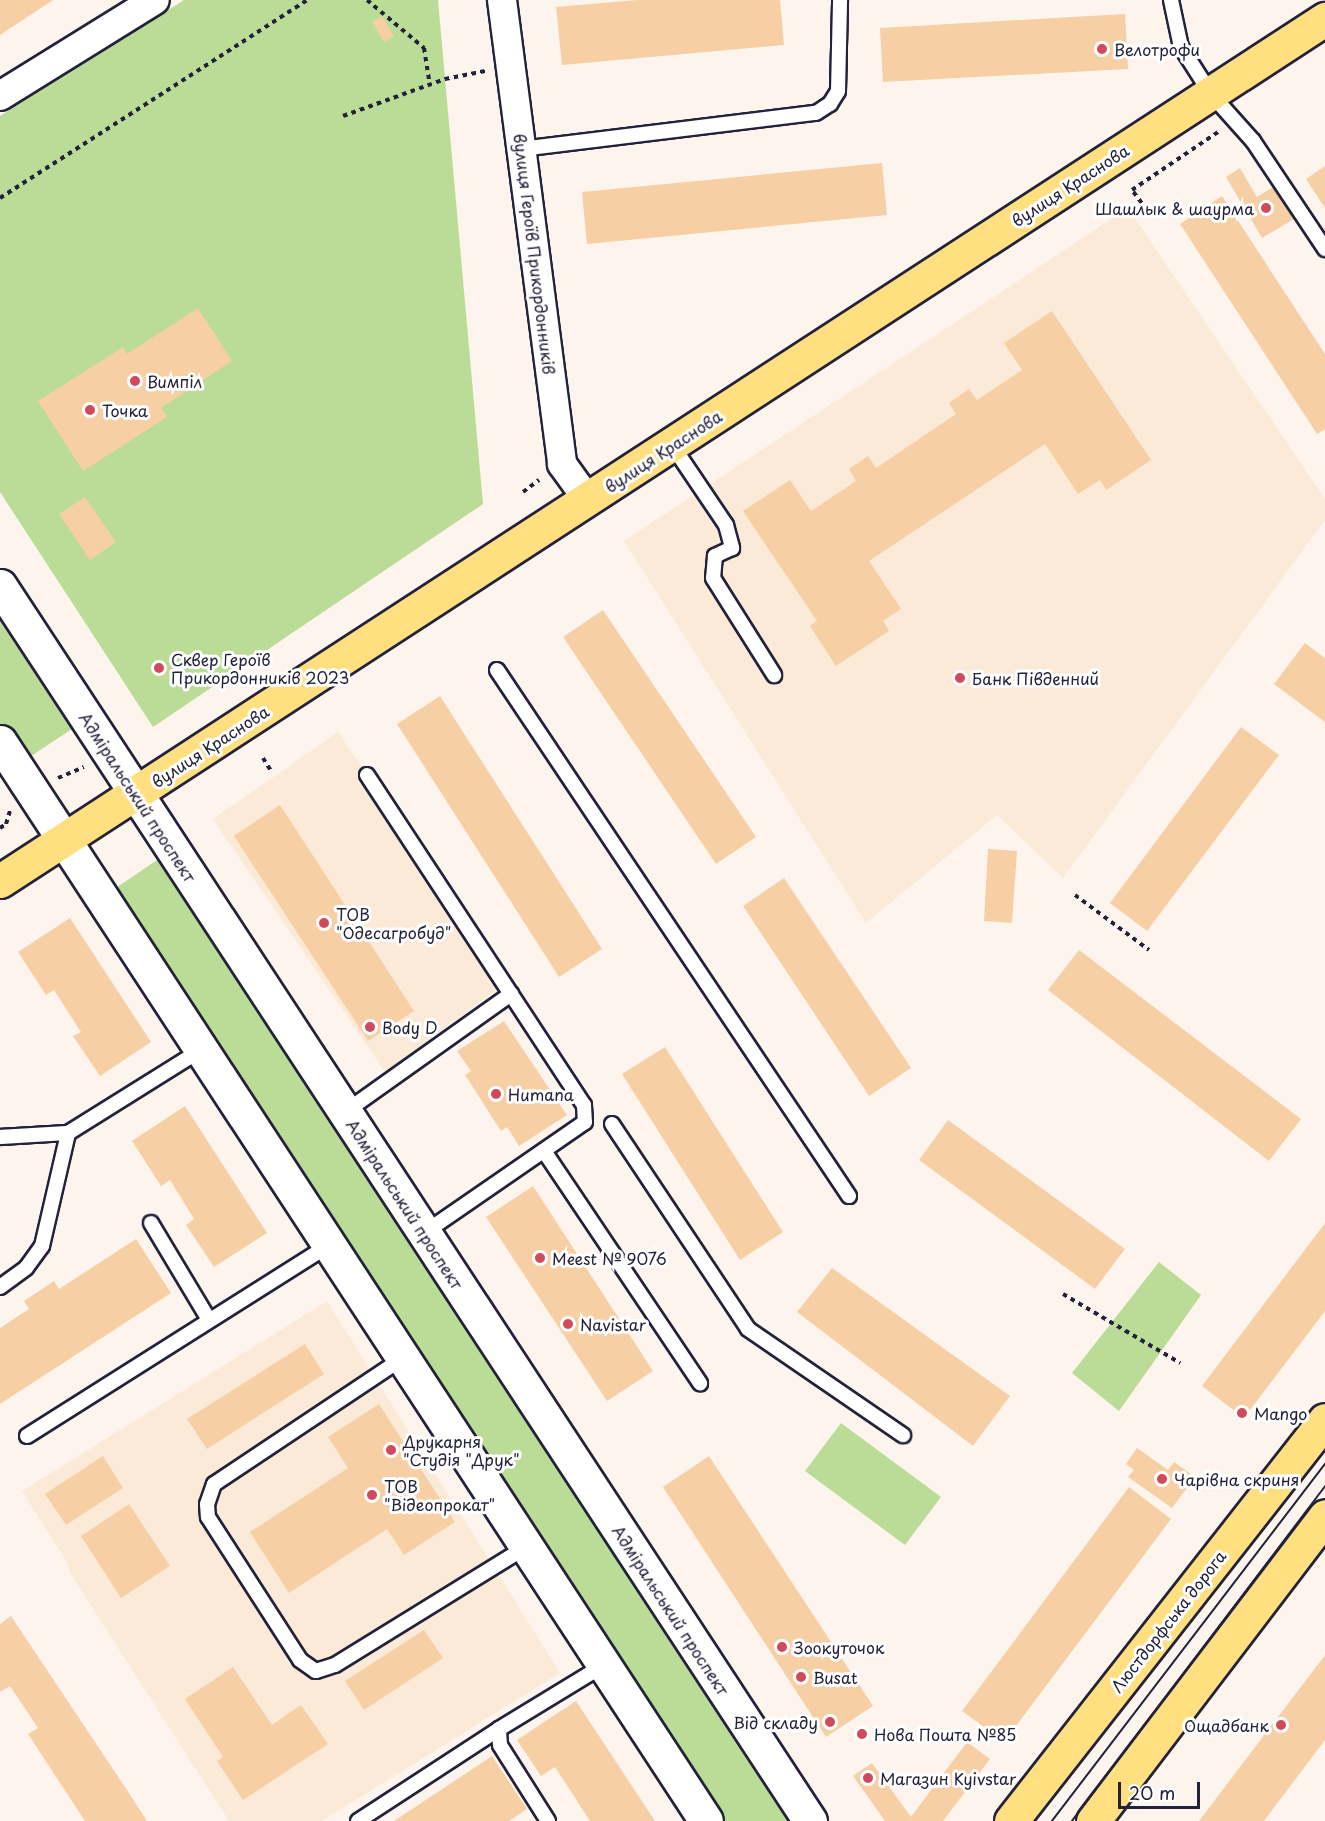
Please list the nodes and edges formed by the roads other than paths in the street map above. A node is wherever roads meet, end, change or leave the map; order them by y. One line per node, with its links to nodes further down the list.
1 (154, 0): 7 (street)
2 (502, 0): 8 (street, вулиця Героїв Прикордонників)
3 (840, 0): 8 (lane)
4 (1171, 0): 6 (lane)
5 (1325, 19): 6 (main road, вулиця Краснова)
6 (1211, 94): 9 (lane); 10 (main road, вулиця Краснова)
7 (0, 96)
8 (522, 149): 11 (street, вулиця Героїв Прикордонників)
9 (1325, 249)
10 (672, 445): 11 (main road, вулиця Краснова); 14 (lane)
11 (588, 500): 17 (main road, вулиця Краснова)
12 (0, 586): 17 (main road, Адміральський проспект)
13 (497, 670): 27 (lane)
14 (774, 675)
15 (0, 742): 18 (main road)
16 (367, 775): 20 (lane)
17 (136, 794): 18 (main road, вулиця Краснова); 22 (main road, Адміральський проспект)
18 (64, 839): 19 (main road, вулиця Краснова); 21 (main road)
19 (0, 881)
20 (511, 994): 22 (lane); 26 (lane)
21 (201, 1050): 24 (lane); 30 (main road)
22 (345, 1112): 29 (main road, Адміральський проспект)
23 (612, 1124): 36 (lane)
24 (68, 1133): 25 (lane); 31 (lane)
25 (0, 1137)
26 (544, 1151): 29 (lane); 34 (lane)
27 (849, 1196)
28 (151, 1222): 32 (lane)
29 (424, 1233): 45 (main road, Адміральський проспект)
30 (329, 1245): 32 (lane); 33 (main road)
31 (0, 1287)
32 (209, 1320): 37 (lane)
33 (403, 1358): 39 (main road); 39 (lane)
34 (700, 1383)
35 (1325, 1420): 46 (main road, Люстдорфська дорога)
36 (903, 1435)
37 (27, 1436)
38 (1325, 1516): 47 (main road)
39 (526, 1547): 40 (main road)
40 (604, 1665): 41 (lane); 44 (main road)
41 (499, 1729): 42 (lane); 43 (lane)
42 (358, 1821)
43 (548, 1821)
44 (706, 1821)
45 (810, 1821)
46 (1011, 1821)
47 (1093, 1821)

